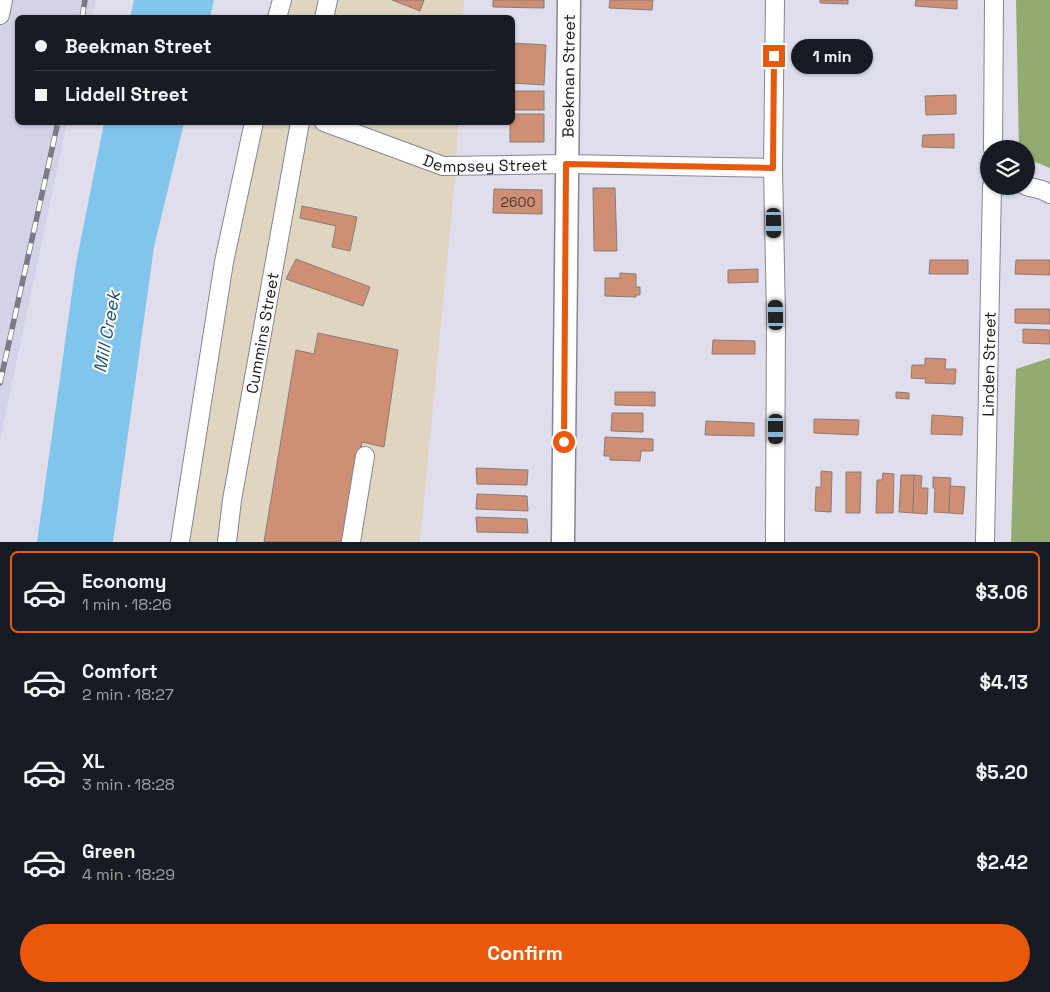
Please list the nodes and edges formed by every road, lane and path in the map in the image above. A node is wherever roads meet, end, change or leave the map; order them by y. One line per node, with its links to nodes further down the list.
1 (4, 0): 7 (street)
2 (282, 0): 8 (street)
3 (328, 0): 9 (street)
4 (569, 0): 14 (main road, Beekman Street)
5 (775, 0): 15 (street)
6 (994, 0): 13 (street)
7 (0, 15)
8 (279, 15)
9 (325, 15)
10 (253, 125): 20 (street)
11 (299, 125): 21 (street, Cummins Street)
12 (332, 125): 14 (street, Dempsey Street)
13 (992, 140)
14 (566, 164): 15 (street, Dempsey Street); 23 (main road, Beekman Street)
15 (773, 168): 24 (street)
16 (1035, 189): 17 (street)
17 (1050, 194)
18 (992, 195): 25 (street, Linden Street)
19 (365, 456): 22 (street)
20 (180, 542)
21 (227, 542)
22 (351, 542)
23 (563, 542)
24 (775, 542)
25 (986, 542)

